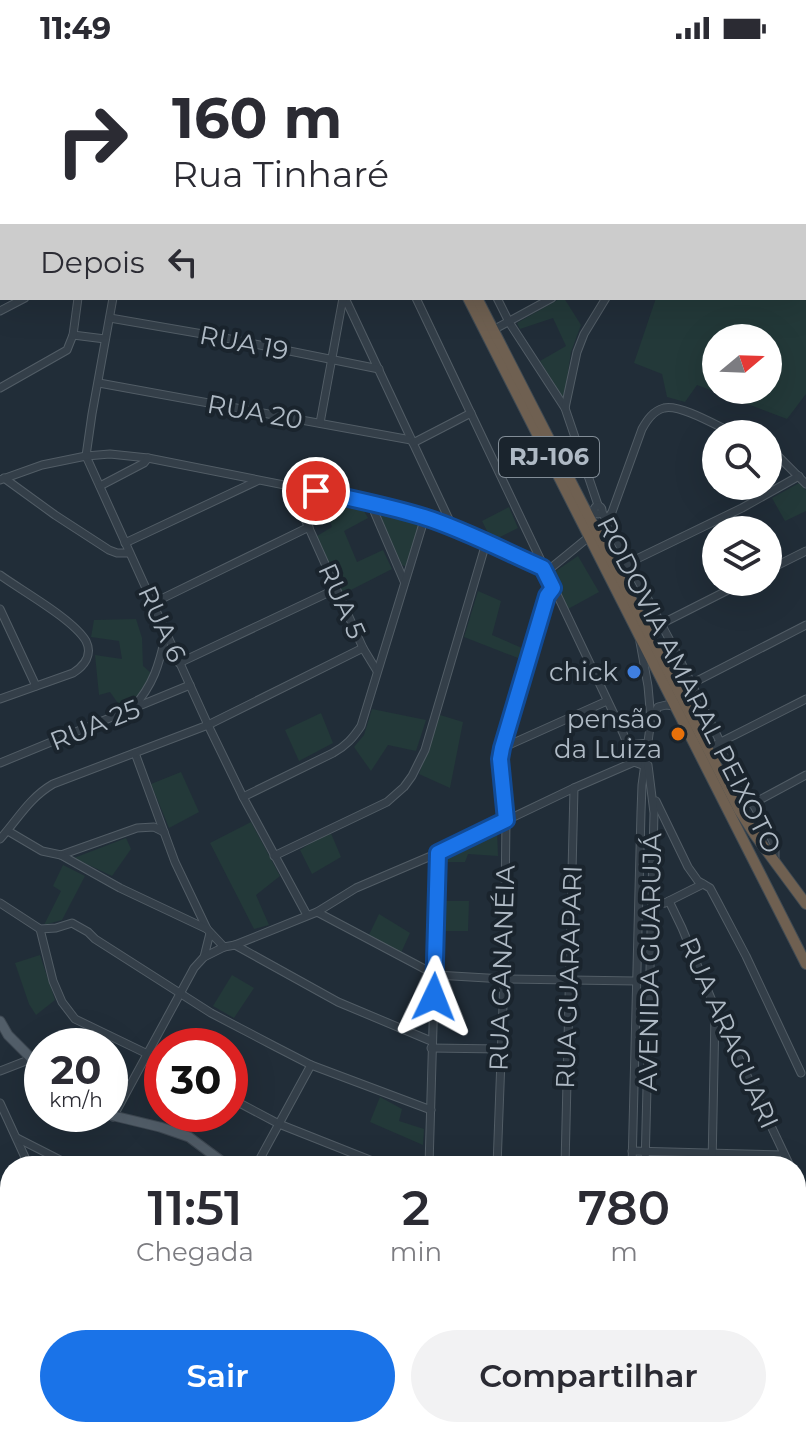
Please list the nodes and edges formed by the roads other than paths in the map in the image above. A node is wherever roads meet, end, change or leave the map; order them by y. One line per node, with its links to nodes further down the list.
1 (21, 300): 12 (street)
2 (78, 300): 16 (street)
3 (113, 300): 13 (street)
4 (344, 300): 18 (street)
5 (345, 300): 19 (street)
6 (419, 300): 23 (street)
7 (469, 300): 42 (highway, RODOVIA AMARAL PEIXOTO / RJ-106)
8 (478, 300): 15 (highway, RODOVIA AMARAL PEIXOTO / RJ-106)
9 (498, 300): 14 (street)
10 (548, 300): 14 (street)
11 (605, 300): 22 (street)
12 (0, 311)
13 (110, 318): 17 (street); 18 (street, RUA 19)
14 (509, 322): 15 (street); 22 (street)
15 (493, 330): 37 (highway, RODOVIA AMARAL PEIXOTO / RJ-106)
16 (73, 335): 17 (street); 21 (street)
17 (105, 339): 20 (street)
18 (331, 360): 19 (street, RUA 19); 25 (street)
19 (379, 369): 26 (street)
20 (99, 383): 25 (street, RUA 20); 27 (street)
21 (0, 388)
22 (565, 408): 38 (street)
23 (471, 413): 26 (street); 50 (street)
24 (704, 420): 38 (street)
25 (320, 423): 26 (street, RUA 20)
26 (412, 441): 41 (street)
27 (86, 456): 28 (street); 31 (street); 34 (street, RUA 6)
28 (148, 458): 32 (street); 34 (street)
29 (782, 460): 30 (street)
30 (799, 476): 33 (street); 47 (street)
31 (2, 479): 46 (street)
32 (259, 481): 35 (street); 43 (street)
33 (806, 484)
34 (100, 486): 43 (street, RUA 6)
35 (290, 486): 36 (street); 40 (street, RUA 5)
36 (370, 502): 39 (street); 52 (street)
37 (583, 504): 38 (highway); 42 (highway, RODOVIA AMARAL PEIXOTO / RJ-106)
38 (600, 511): 42 (highway); 47 (street)
39 (425, 517): 41 (street); 52 (street)
40 (309, 527): 54 (street, RUA 5); 56 (street)
41 (453, 528): 44 (street)
42 (593, 532): 49 (highway, RODOVIA AMARAL PEIXOTO / RJ-106); 50 (street); 60 (highway, RODOVIA AMARAL PEIXOTO / RJ-106)
43 (125, 543): 46 (street, RUA 6)
44 (486, 543): 50 (street); 100 (street)
45 (806, 551): 48 (street)
46 (129, 553): 56 (street, RUA 6)
47 (629, 563): 49 (street); 58 (street)
48 (782, 563)
49 (616, 569): 73 (highway, RODOVIA AMARAL PEIXOTO / RJ-106)
50 (545, 570): 53 (street)
51 (0, 575): 67 (street)
52 (404, 581): 64 (street)
53 (553, 588): 70 (street); 79 (street, RUA CANANÉIA)
54 (336, 589): 62 (street, RUA 5); 63 (street)
55 (716, 596): 58 (street)
56 (153, 603): 61 (street, RUA 6)
57 (0, 609): 67 (street)
58 (661, 624): 65 (street)
59 (806, 625): 65 (street)
60 (638, 630): 71 (highway, RODOVIA AMARAL PEIXOTO / RJ-106); 74 (street, AVENIDA GUARUJÁ)
61 (166, 633): 63 (street, RUA 6); 72 (street)
62 (363, 648): 64 (street, RUA 5); 75 (street)
63 (179, 663): 66 (street, RUA 6)
64 (377, 671): 88 (street)
65 (691, 684): 73 (highway); 77 (street)
66 (190, 685): 72 (street, RUA 25); 75 (street, RUA 6)
67 (36, 686): 68 (street)
68 (0, 699)
69 (806, 699): 77 (street)
70 (607, 701): 78 (street); 79 (street)
71 (674, 706): 74 (street); 103 (highway, RODOVIA AMARAL PEIXOTO / RJ-106)
72 (131, 710): 84 (street, RUA 25)
73 (688, 711): 80 (highway, RODOVIA AMARAL PEIXOTO / RJ-106)
74 (651, 720): 76 (street, AVENIDA GUARUJÁ)
75 (208, 725): 81 (street); 88 (street, RUA 6)
76 (649, 743): 78 (street); 83 (street, AVENIDA GUARUJÁ)
77 (721, 743): 80 (street); 89 (street)
78 (628, 745): 82 (street)
79 (502, 748): 90 (street, RUA CANANÉIA)
80 (707, 749): 97 (highway, RODOVIA AMARAL PEIXOTO / RJ-106)
81 (135, 753): 94 (street); 95 (street)
82 (634, 762): 83 (street); 86 (street)
83 (646, 762): 87 (street, AVENIDA GUARUJÁ); 91 (street, AVENIDA GUARUJÁ)
84 (0, 763)
85 (806, 775): 89 (street)
86 (574, 788): 90 (street); 122 (street, RUA GUARAPARI)
87 (653, 795): 92 (street, AVENIDA GUARUJÁ); 93 (street)
88 (243, 797): 100 (street, RUA 6)
89 (752, 804): 101 (street)
90 (506, 820): 98 (street); 121 (street, RUA CANANÉIA)
91 (640, 823): 92 (street); 111 (street, AVENIDA GUARUJÁ)
92 (654, 823): 93 (street); 107 (street, AVENIDA GUARUJÁ)
93 (667, 825): 102 (street)
94 (8, 831): 96 (street); 99 (street)
95 (164, 832): 99 (street); 114 (street)
96 (0, 839)
97 (766, 850): 101 (highway, RODOVIA AMARAL PEIXOTO / RJ-106); 110 (highway)
98 (438, 853): 108 (street); 120 (street)
99 (61, 855): 114 (street)
100 (274, 856): 109 (street, RUA 6)
101 (775, 862): 106 (highway, RODOVIA AMARAL PEIXOTO / RJ-106)
102 (703, 884): 104 (street); 138 (street)
103 (772, 898): 117 (highway); 119 (highway, RODOVIA AMARAL PEIXOTO / RJ-106)
104 (669, 901): 107 (street); 125 (street, RUA ARAGUARI)
105 (0, 903): 113 (street)
106 (806, 904)
107 (652, 905): 112 (street, AVENIDA GUARUJÁ)
108 (317, 912): 109 (street); 120 (street)
109 (307, 915): 115 (street)
110 (806, 915)
111 (638, 920): 112 (street); 123 (street, AVENIDA GUARUJÁ)
112 (651, 921): 147 (street, AVENIDA GUARUJÁ)
113 (40, 929): 124 (street); 133 (street)
114 (209, 931): 116 (street); 118 (street)
115 (235, 945): 116 (street); 130 (street)
116 (224, 947): 118 (street)
117 (806, 953)
118 (204, 957): 124 (street)
119 (806, 964)
120 (436, 975): 121 (street); 130 (street)
121 (504, 979): 122 (street); 131 (street, RUA CANANÉIA)
122 (570, 979): 123 (street); 156 (street, RUA GUARAPARI)
123 (636, 981): 146 (street, AVENIDA GUARUJÁ)
124 (180, 992): 127 (street); 136 (street)
125 (715, 1008): 128 (street, RUA ARAGUARI); 129 (street)
126 (0, 1021): 132 (main road)
127 (161, 1028)
128 (730, 1040): 129 (street); 161 (street, RUA ARAGUARI)
129 (715, 1044): 148 (street)
130 (431, 1045): 131 (street); 142 (street)
131 (500, 1049): 155 (street, RUA CANANÉIA)
132 (24, 1052)
133 (144, 1052)
134 (144, 1058): 139 (street)
135 (24, 1062): 137 (street)
136 (311, 1065): 142 (street); 144 (street)
137 (0, 1071)
138 (801, 1073)
139 (128, 1084)
140 (0, 1103): 145 (street)
141 (248, 1108): 144 (street)
142 (431, 1110): 154 (street)
143 (128, 1119): 151 (main road)
144 (279, 1124): 152 (street); 153 (street)
145 (16, 1138): 149 (street); 150 (street)
146 (632, 1151): 147 (street); 157 (street, AVENIDA GUARUJÁ)
147 (645, 1151): 148 (street); 158 (street, AVENIDA GUARUJÁ)
148 (713, 1152): 159 (street); 160 (street)
149 (24, 1156)
150 (52, 1156)
151 (215, 1156)
152 (261, 1156)
153 (360, 1156)
154 (429, 1156)
155 (497, 1156)
156 (565, 1156)
157 (632, 1156)
158 (645, 1156)
159 (713, 1156)
160 (743, 1156)
161 (784, 1156)

